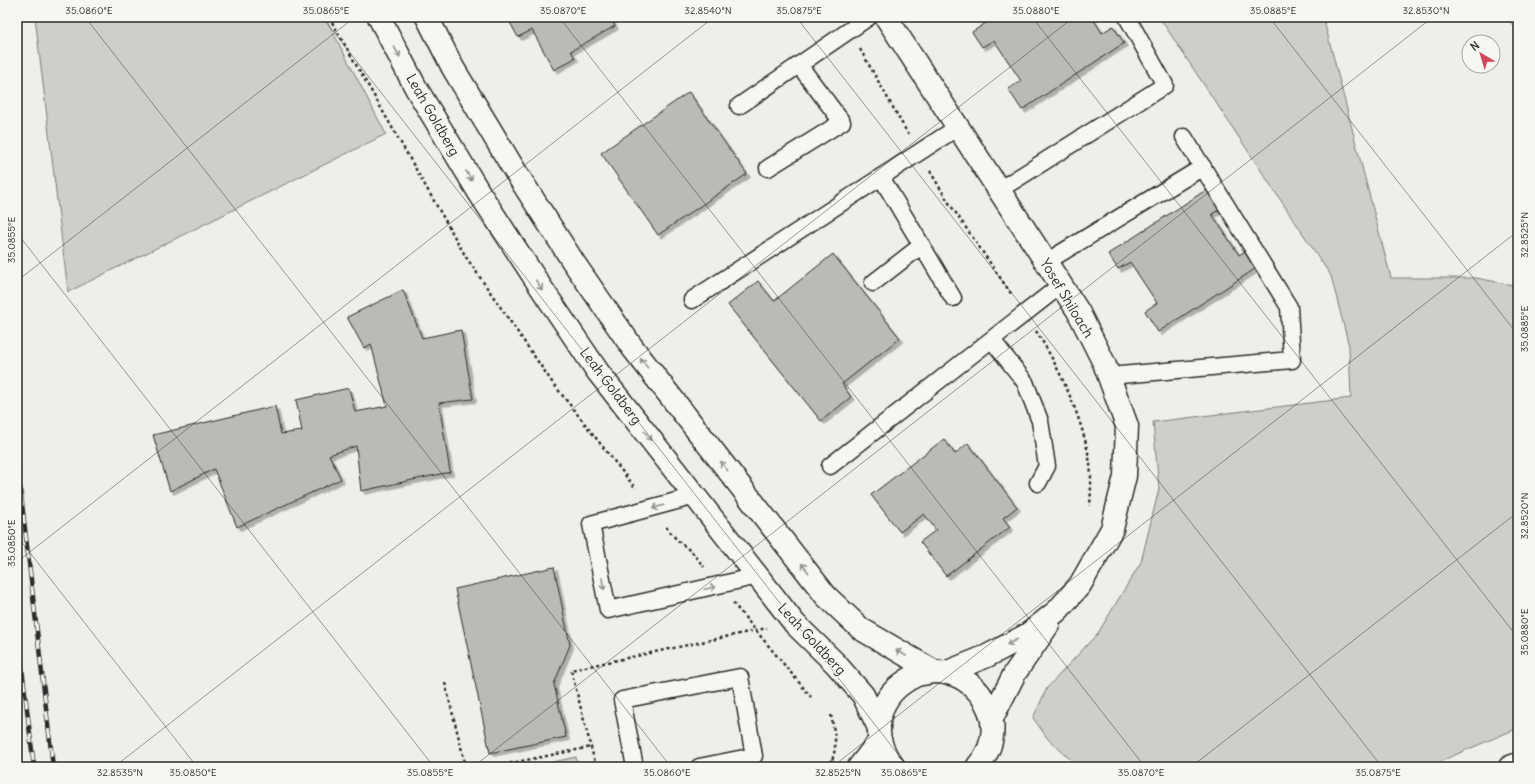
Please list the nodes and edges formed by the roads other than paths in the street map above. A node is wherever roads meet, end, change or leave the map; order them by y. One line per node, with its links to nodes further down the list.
1 (378, 17): 24 (street, Leah Goldberg, one-way to 24)
2 (427, 17): 27 (street, one-way to 2)
3 (869, 17): 6 (lane)
4 (886, 17): 8 (street, Yosef Shiloach)
5 (1127, 17): 13 (lane)
6 (799, 65): 7 (lane); 11 (lane)
7 (739, 106)
8 (958, 127): 12 (lane); 13 (street, Yosef Shiloach)
9 (1184, 137): 10 (lane)
10 (1203, 167): 15 (lane); 21 (lane)
11 (768, 168)
12 (881, 177): 14 (lane); 19 (lane)
13 (999, 190): 15 (street, Yosef Shiloach)
14 (922, 246): 16 (lane); 18 (lane)
15 (1046, 262): 17 (street, Yosef Shiloach)
16 (873, 283)
17 (1061, 285): 20 (lane); 21 (street, Yosef Shiloach)
18 (953, 298)
19 (692, 300)
20 (992, 340): 22 (lane); 23 (lane)
21 (1109, 376): 26 (street, Yosef Shiloach)
22 (830, 466)
23 (1038, 484)
24 (695, 496): 25 (street, Leah Goldberg); 25 (lane, one-way to 25)
25 (758, 576): 29 (street, Leah Goldberg)
26 (1065, 602): 27 (street, one-way to 27); 28 (street)
27 (940, 673): 28 (street); 29 (street)
28 (992, 728): 35 (street); 36 (street)
29 (879, 734): 33 (street); 34 (street, Leah Goldberg)
30 (1518, 764): 37 (street)
31 (635, 767): 32 (lane)
32 (699, 767)
33 (859, 767)
34 (894, 767)
35 (977, 767)
36 (999, 767)
37 (1510, 767)

